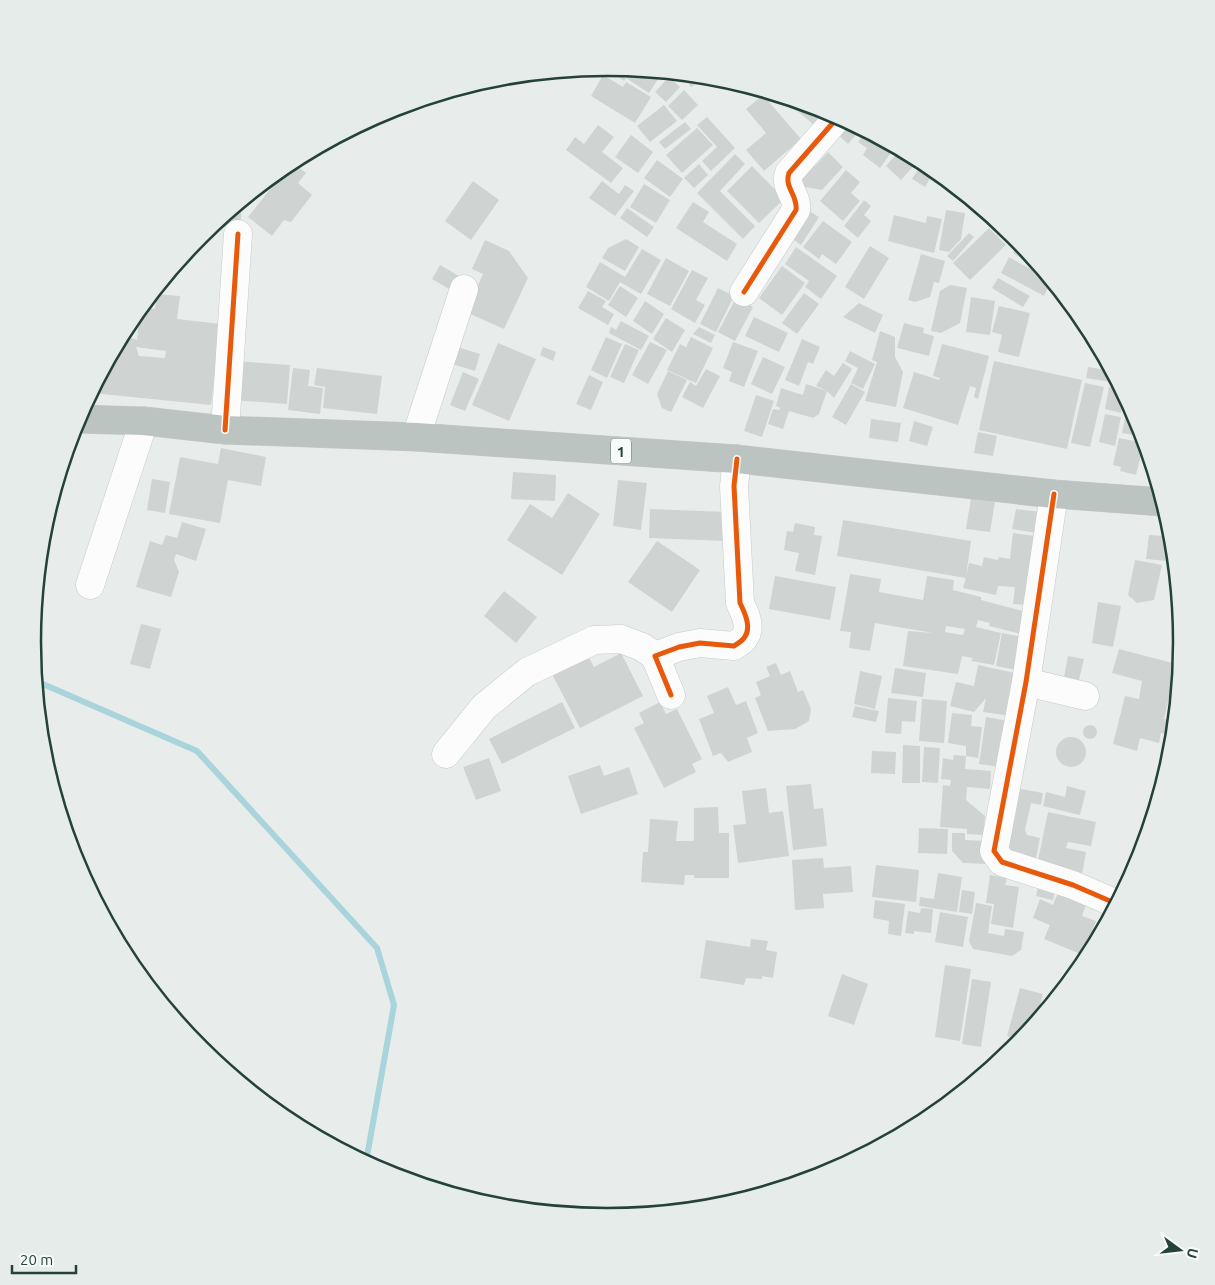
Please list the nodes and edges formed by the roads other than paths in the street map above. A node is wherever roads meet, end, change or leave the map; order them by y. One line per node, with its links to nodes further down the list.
1 (833, 123): 4 (street)
2 (238, 234): 7 (street)
3 (464, 289): 8 (street)
4 (744, 292)
5 (87, 419): 6 (highway, 1)
6 (144, 420): 7 (highway, 1); 12 (street)
7 (225, 430): 8 (highway, 1)
8 (416, 437): 9 (highway, 1)
9 (737, 459): 10 (highway, 1); 13 (street)
10 (1054, 494): 11 (highway, 1); 14 (street)
11 (1155, 501)
12 (90, 585)
13 (655, 656): 15 (street); 17 (street)
14 (1026, 682): 16 (street); 18 (street)
15 (671, 695)
16 (1085, 696)
17 (446, 754)
18 (1111, 901)

